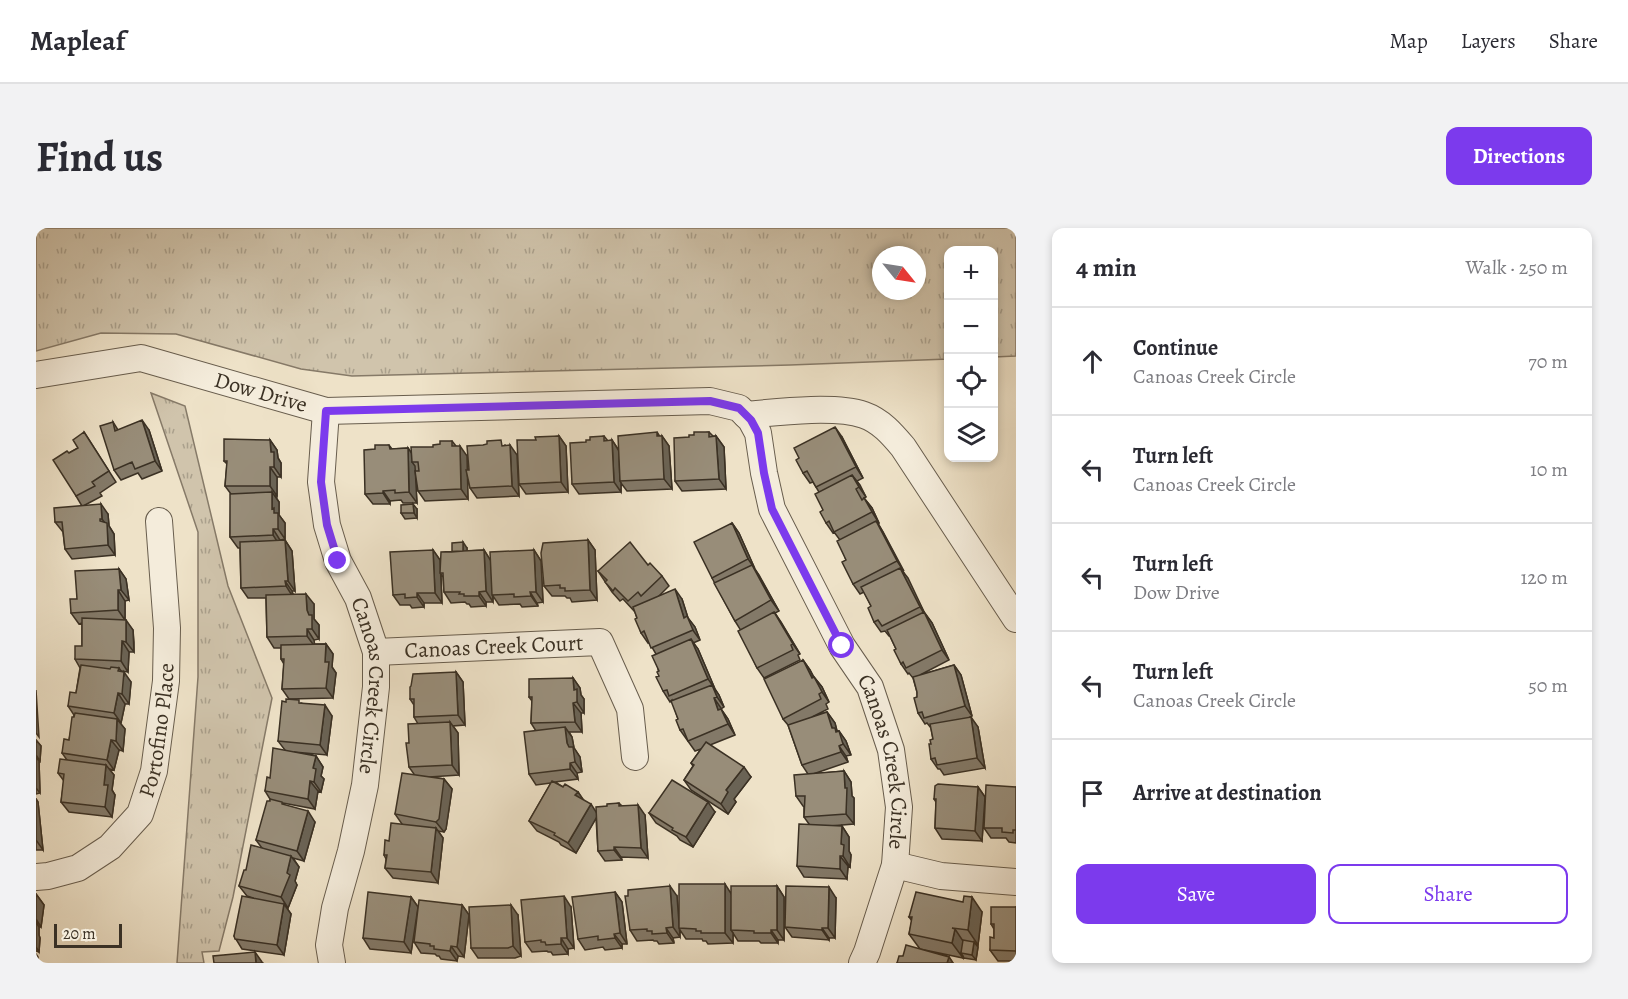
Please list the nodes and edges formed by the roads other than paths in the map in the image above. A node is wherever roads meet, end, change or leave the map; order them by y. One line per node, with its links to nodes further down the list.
1 (36, 375): 2 (street, Dow Drive)
2 (326, 411): 3 (street, Dow Drive); 6 (street, Canoas Creek Circle)
3 (743, 411): 5 (street, Dow Drive); 8 (street, Canoas Creek Circle)
4 (159, 521): 9 (street, Portofino Place)
5 (1016, 619)
6 (376, 652): 7 (street, Canoas Creek Court); 11 (street, Canoas Creek Circle)
7 (635, 757)
8 (895, 865): 10 (street); 12 (street, Canoas Creek Circle)
9 (36, 877)
10 (1016, 882)
11 (332, 963)
12 (862, 963)

